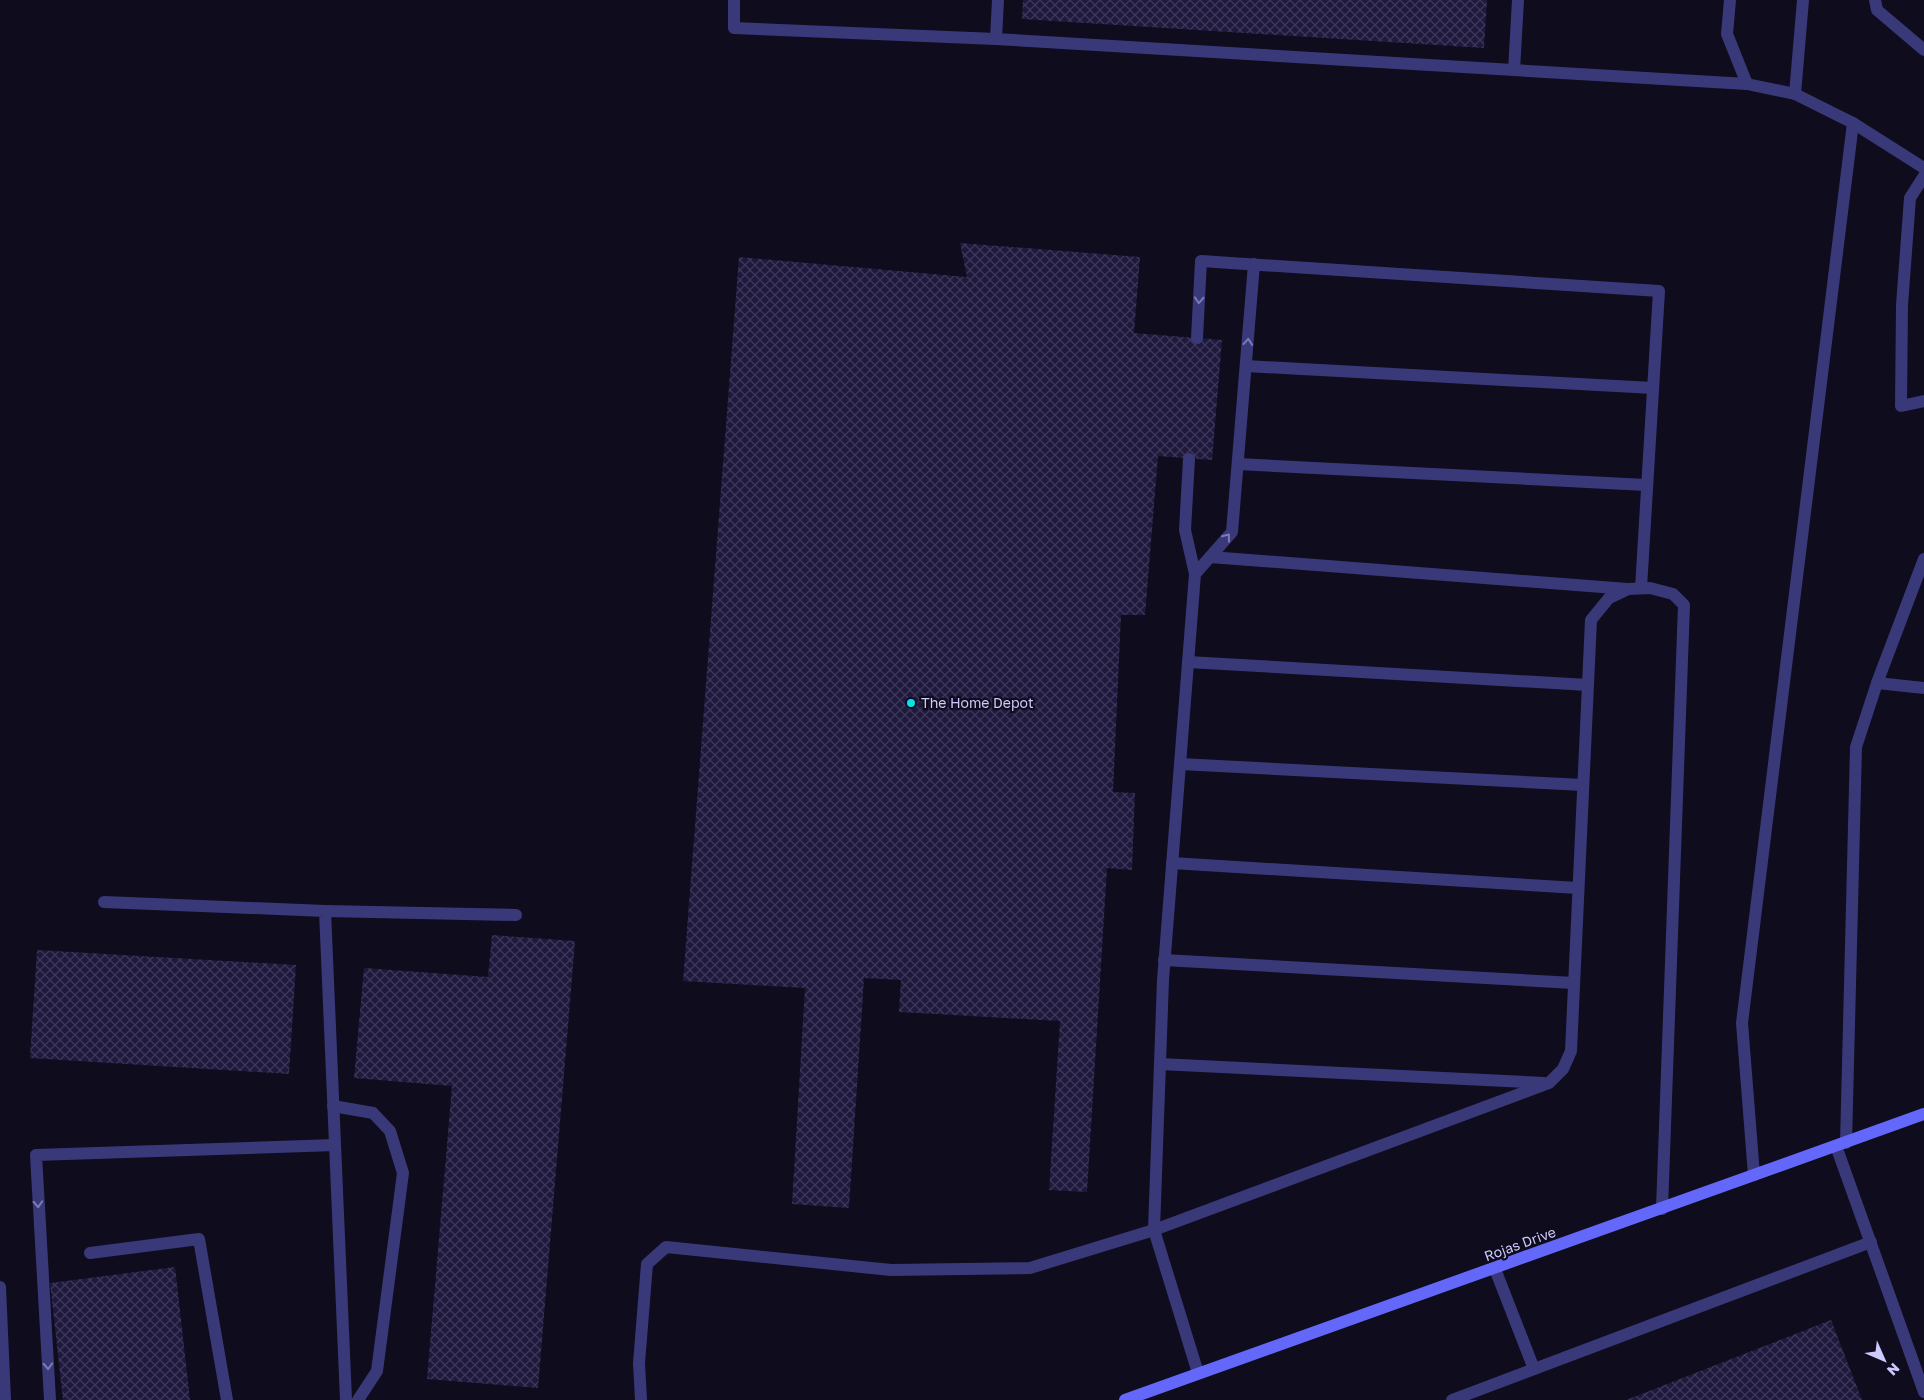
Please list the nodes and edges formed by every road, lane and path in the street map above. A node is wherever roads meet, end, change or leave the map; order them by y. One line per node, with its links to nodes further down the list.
1 (734, 0): 7 (lane)
2 (998, 0): 7 (lane)
3 (1518, 0): 9 (lane)
4 (1730, 0): 10 (lane)
5 (1803, 0): 11 (lane)
6 (1875, 0): 8 (lane)
7 (996, 39): 9 (lane)
8 (1924, 50)
9 (1514, 70): 10 (lane)
10 (1747, 84): 11 (lane)
11 (1796, 94): 12 (lane)
12 (1853, 123): 13 (lane); 46 (lane)
13 (1924, 168)
14 (1924, 176): 19 (lane)
15 (1254, 264): 16 (lane, one-way to 16); 17 (lane, one-way to 15); 18 (lane)
16 (1196, 338)
17 (1246, 366): 18 (lane); 21 (lane)
18 (1653, 388): 22 (lane)
19 (1924, 401)
20 (1189, 458): 25 (lane)
21 (1238, 464): 22 (lane); 23 (lane, one-way to 21)
22 (1646, 485): 26 (lane)
23 (1210, 558): 25 (lane); 26 (lane)
24 (1924, 559): 28 (lane)
25 (1195, 574): 27 (lane)
26 (1634, 589): 29 (lane); 47 (lane)
27 (1188, 662): 29 (lane); 31 (lane)
28 (1877, 683): 30 (lane); 44 (lane)
29 (1588, 685): 32 (lane)
30 (1924, 688)
31 (1180, 764): 32 (lane); 33 (lane)
32 (1583, 785): 34 (lane)
33 (1172, 863): 34 (lane); 38 (lane)
34 (1578, 888): 39 (lane)
35 (104, 902): 36 (lane)
36 (325, 911): 37 (lane); 42 (lane)
37 (516, 915)
38 (1164, 960): 39 (lane); 40 (lane)
39 (1574, 983): 41 (lane)
40 (1160, 1064): 41 (lane); 48 (lane)
41 (1549, 1083): 48 (lane)
42 (333, 1106): 45 (lane); 61 (lane)
43 (1924, 1114): 44 (main road, Rojas Drive)
44 (1841, 1144): 46 (main road, Rojas Drive); 49 (lane)
45 (335, 1145): 58 (lane, one-way to 58); 60 (lane)
46 (1754, 1176): 47 (main road, Rojas Drive)
47 (1662, 1209): 51 (main road, Rojas Drive)
48 (1154, 1230): 54 (lane); 62 (lane)
49 (1871, 1242): 53 (lane); 55 (lane)
50 (90, 1253): 59 (lane)
51 (1495, 1270): 53 (lane); 54 (main road, Rojas Drive)
52 (0, 1287): 57 (lane)
53 (1534, 1369): 64 (lane)
54 (1198, 1373): 56 (main road, Rojas Drive)
55 (1924, 1392)
56 (1142, 1397): 63 (main road, Rojas Drive)
57 (5, 1400)
58 (50, 1400)
59 (227, 1400)
60 (346, 1400)
61 (358, 1400)
62 (641, 1400)
63 (1125, 1400)
64 (1452, 1400)

